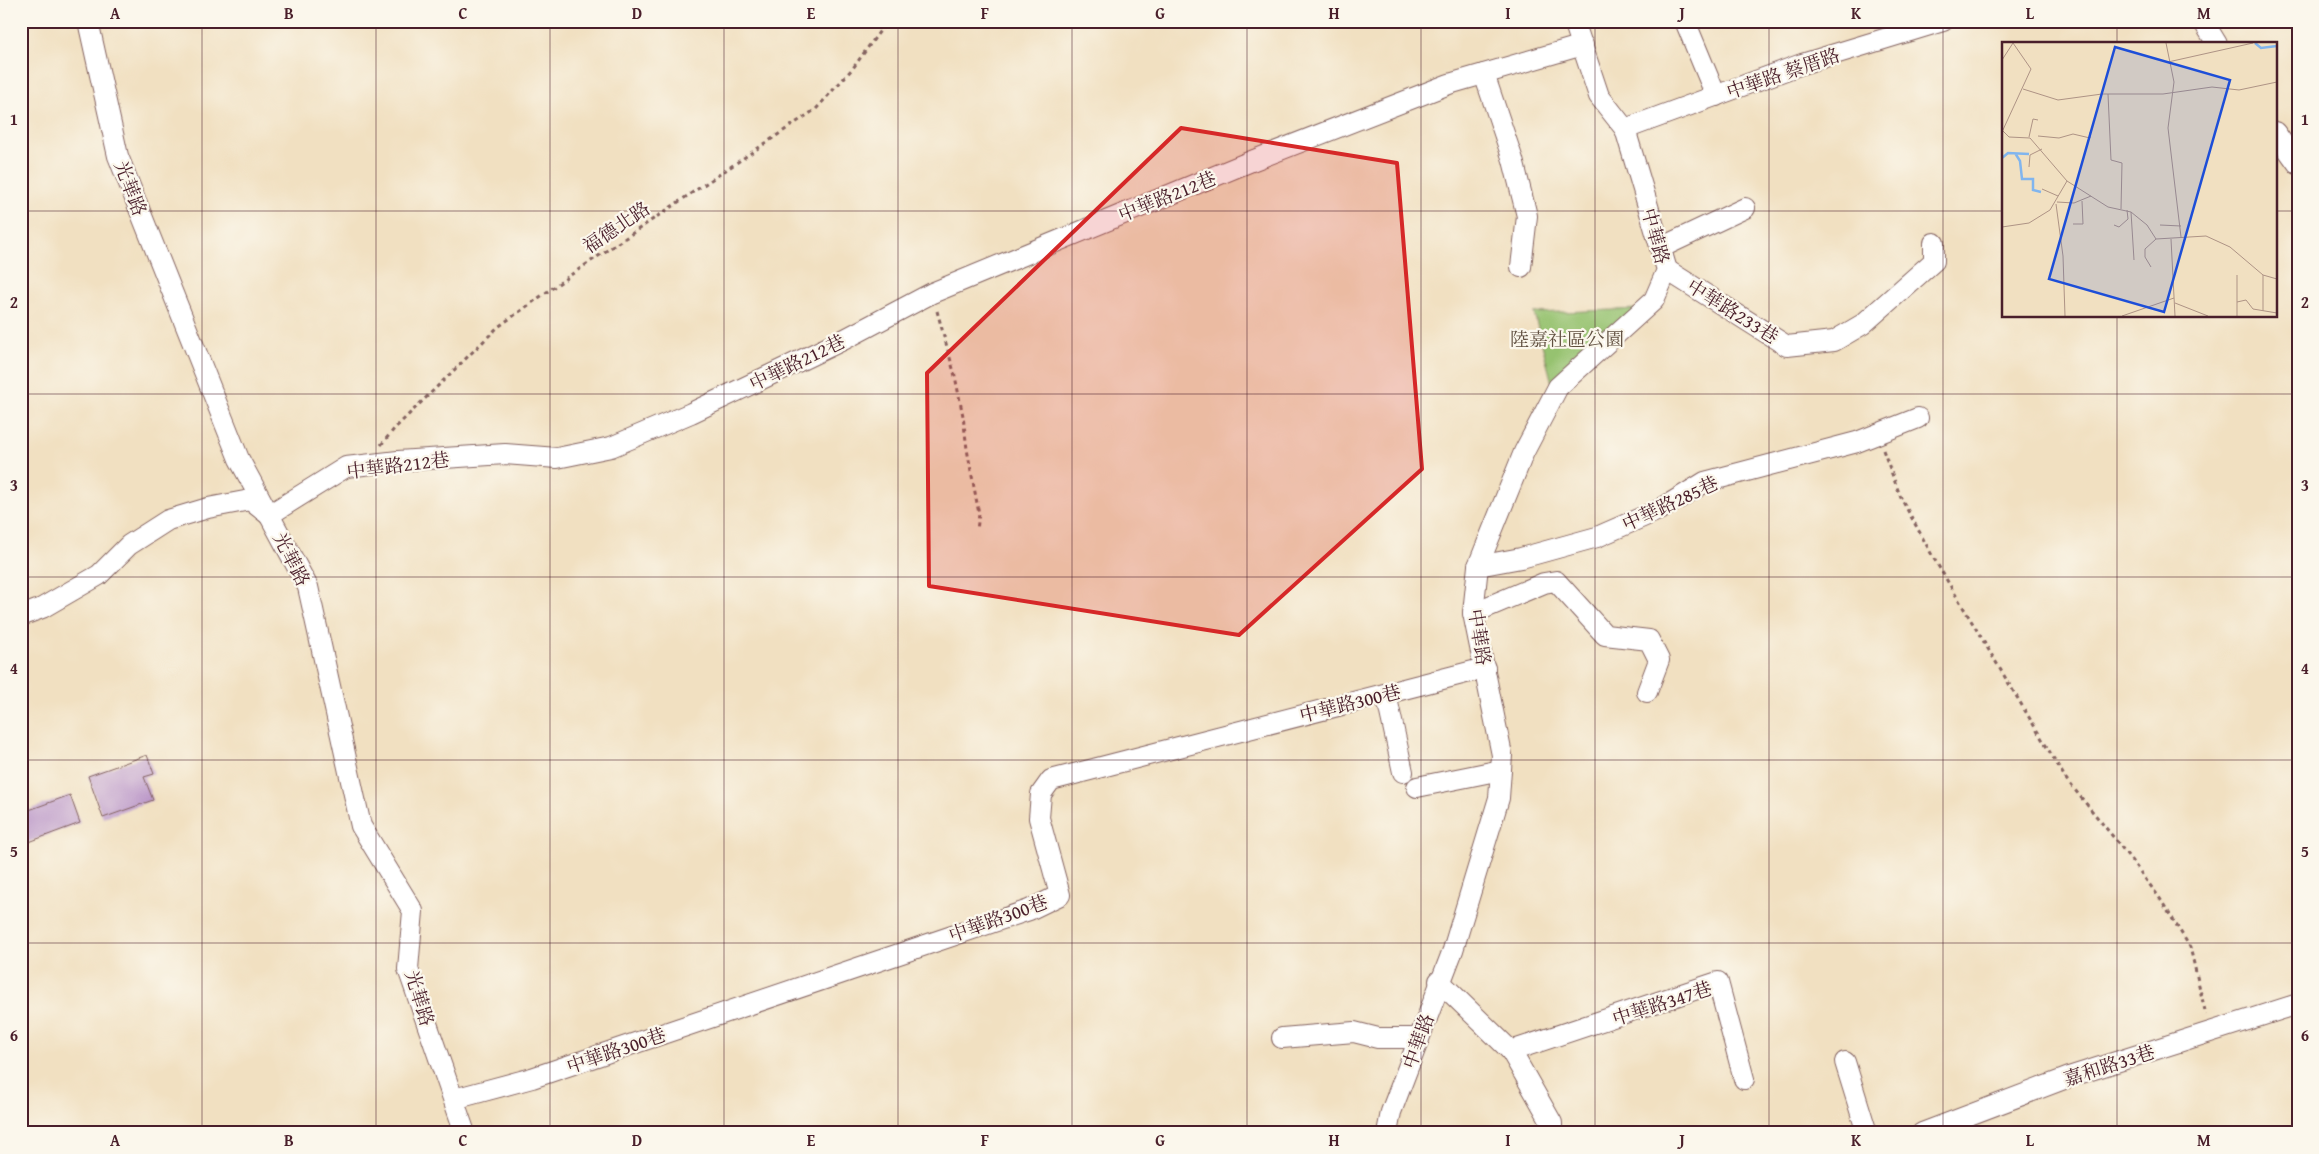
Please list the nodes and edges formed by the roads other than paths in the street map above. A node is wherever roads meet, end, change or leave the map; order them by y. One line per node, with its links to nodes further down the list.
1 (88, 21): 19 (street, 光華路)
2 (1574, 21): 7 (street)
3 (1685, 21): 9 (street)
4 (1943, 21): 9 (street, 中華路 蔡厝路)
5 (2202, 21): 6 (street)
6 (2215, 42)
7 (1583, 45): 8 (street, 中華路212巷); 10 (street)
8 (1484, 74): 16 (street); 19 (street, 中華路212巷)
9 (1716, 96): 10 (street, 中華路 蔡厝路)
10 (1625, 129): 15 (street, 中華路)
11 (2276, 133): 12 (street)
12 (2298, 164)
13 (1745, 208): 15 (street)
14 (1934, 243): 17 (street, 中華路233巷)
15 (1660, 248): 17 (street, 中華路)
16 (1521, 267)
17 (1667, 270): 20 (street, 中華路)
18 (1918, 418): 20 (street, 中華路285巷)
19 (269, 515): 22 (street); 36 (street, 光華路)
20 (1478, 566): 21 (street, 中華路)
21 (1473, 613): 23 (street, 中華路); 24 (street)
22 (21, 616)
23 (1485, 668): 25 (street, 中華路300巷); 26 (street, 中華路)
24 (1647, 692)
25 (1386, 694): 27 (street); 36 (street, 中華路300巷)
26 (1501, 770): 28 (street); 29 (street, 中華路)
27 (1403, 772)
28 (1416, 787)
29 (1439, 981): 32 (street, 中華路); 33 (street)
30 (2298, 1004): 41 (street, 嘉和路33巷)
31 (1282, 1038): 32 (street)
32 (1419, 1038): 38 (street, 中華路)
33 (1511, 1051): 35 (street, 中華路347巷); 39 (street)
34 (1845, 1062): 40 (street)
35 (1744, 1079)
36 (454, 1099): 37 (street, 光華路)
37 (465, 1133)
38 (1387, 1133)
39 (1552, 1133)
40 (1867, 1133)
41 (1922, 1133)

